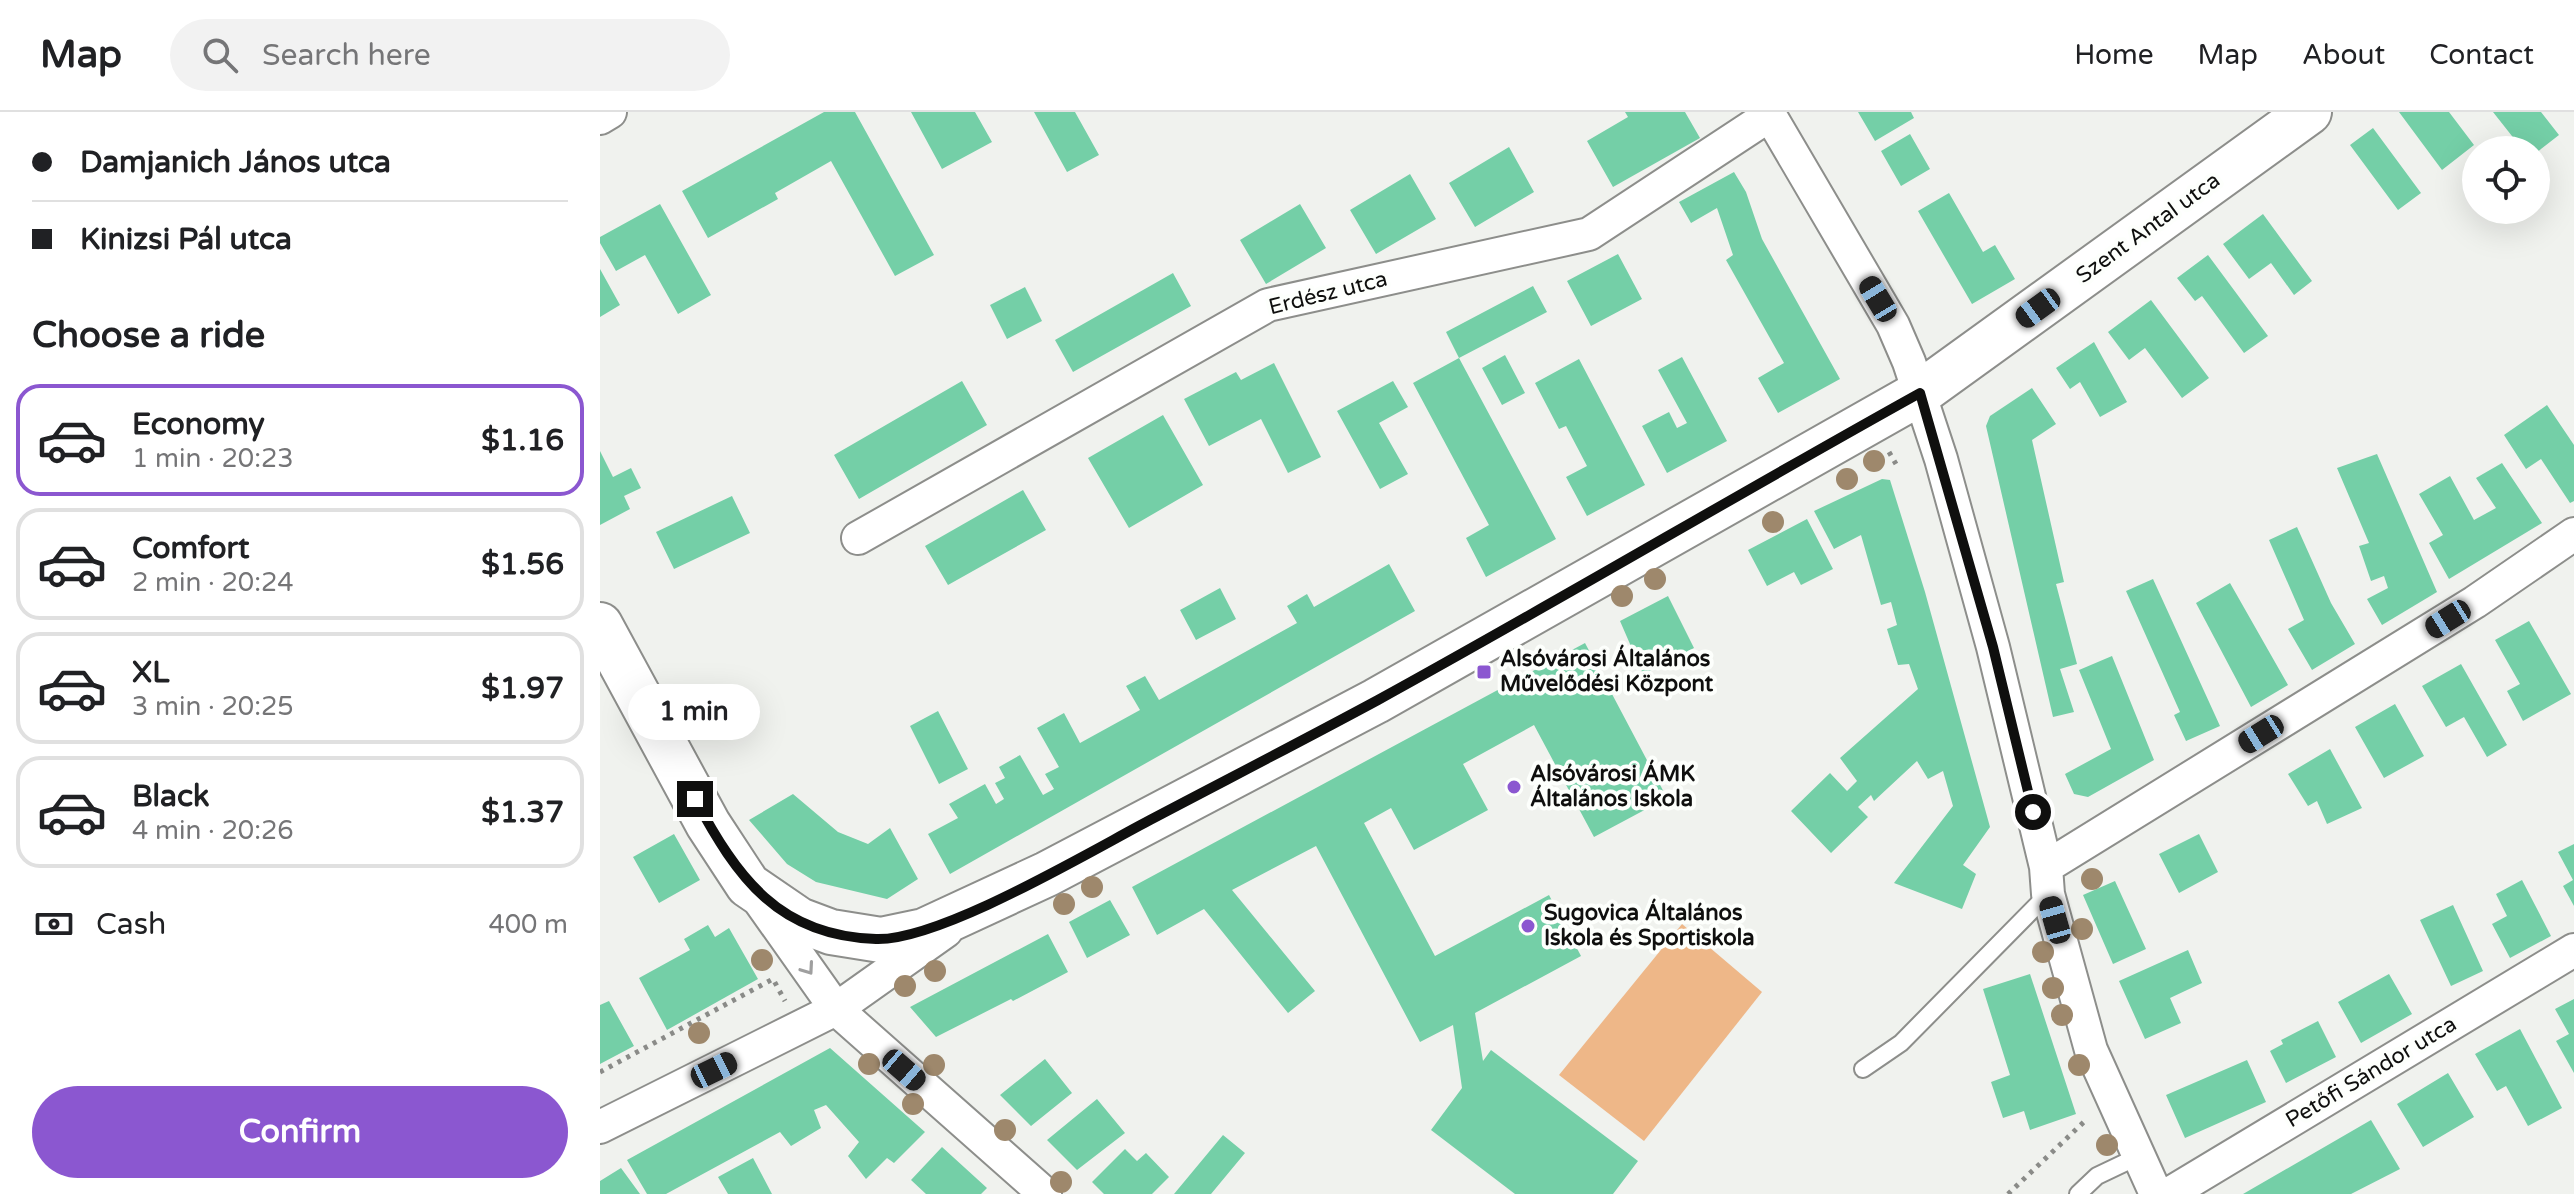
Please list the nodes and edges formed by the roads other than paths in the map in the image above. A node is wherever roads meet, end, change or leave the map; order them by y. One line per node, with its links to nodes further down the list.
1 (610, 112): 4 (street)
2 (2309, 112): 5 (main road, Szent Antal utca)
3 (1769, 114): 5 (street); 7 (street, Erdész utca)
4 (600, 118)
5 (1920, 393): 9 (street); 11 (main road, Szent Antal utca)
6 (2574, 534): 9 (street)
7 (858, 538)
8 (600, 625): 10 (main road)
9 (2047, 881): 14 (lane); 16 (street)
10 (748, 885): 11 (main road, Szent Antal utca); 13 (street, one-way to 13)
11 (982, 906): 13 (street, Szent Antal utca)
12 (2574, 950): 20 (street, Petőfi Sándor utca)
13 (836, 1009): 15 (street, Szent Antal utca); 17 (street)
14 (1863, 1069)
15 (600, 1127)
16 (2139, 1156): 18 (lane); 19 (street)
17 (1045, 1194)
18 (2078, 1194)
19 (2156, 1194)
20 (2169, 1194)

